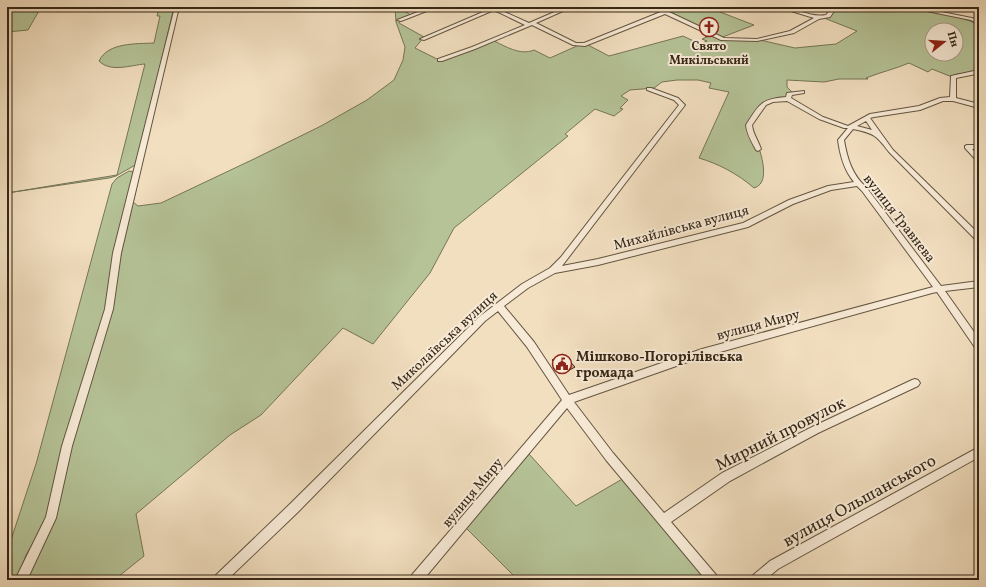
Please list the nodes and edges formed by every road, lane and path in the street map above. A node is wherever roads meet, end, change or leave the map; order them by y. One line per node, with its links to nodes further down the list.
1 (37, 7): 10 (street)
2 (177, 7): 41 (street)
3 (435, 7): 13 (street)
4 (570, 7): 15 (street)
5 (677, 7): 11 (street)
6 (780, 7): 12 (street)
7 (835, 7): 12 (street)
8 (909, 7): 14 (street)
9 (494, 8): 15 (street); 16 (street)
10 (7, 10)
11 (667, 12): 12 (street); 15 (street)
12 (818, 18)
13 (399, 20)
14 (979, 23)
15 (530, 24): 17 (street)
16 (422, 39)
17 (440, 60)
18 (974, 73): 22 (street)
19 (649, 89): 32 (street, Миколаївська вулиця)
20 (802, 92): 21 (street)
21 (788, 99): 25 (street); 28 (street)
22 (953, 99): 23 (street); 24 (street, вулиця Травнева)
23 (979, 106)
24 (867, 118): 25 (street, вулиця Травнева); 26 (street)
25 (849, 127): 26 (street); 30 (street, вулиця Травнева)
26 (878, 136): 31 (street)
27 (979, 147): 29 (street)
28 (758, 149)
29 (979, 160)
30 (857, 184): 32 (street, Михайлівська вулиця); 34 (street, вулиця Травнева)
31 (977, 234)
32 (553, 270): 35 (street, Миколаївська вулиця)
33 (979, 284): 34 (street, вулиця Миру)
34 (940, 290): 36 (street, вулиця Травнева); 38 (street, вулиця Миру)
35 (499, 306): 38 (street); 42 (street, Миколаївська вулиця)
36 (979, 346)
37 (915, 383): 40 (street, Мирний провулок)
38 (568, 400): 40 (street); 43 (street, вулиця Миру)
39 (979, 452): 45 (street, вулиця Ольшанського)
40 (664, 520): 44 (street)
41 (22, 580)
42 (219, 580)
43 (415, 580)
44 (713, 580)
45 (756, 580)

